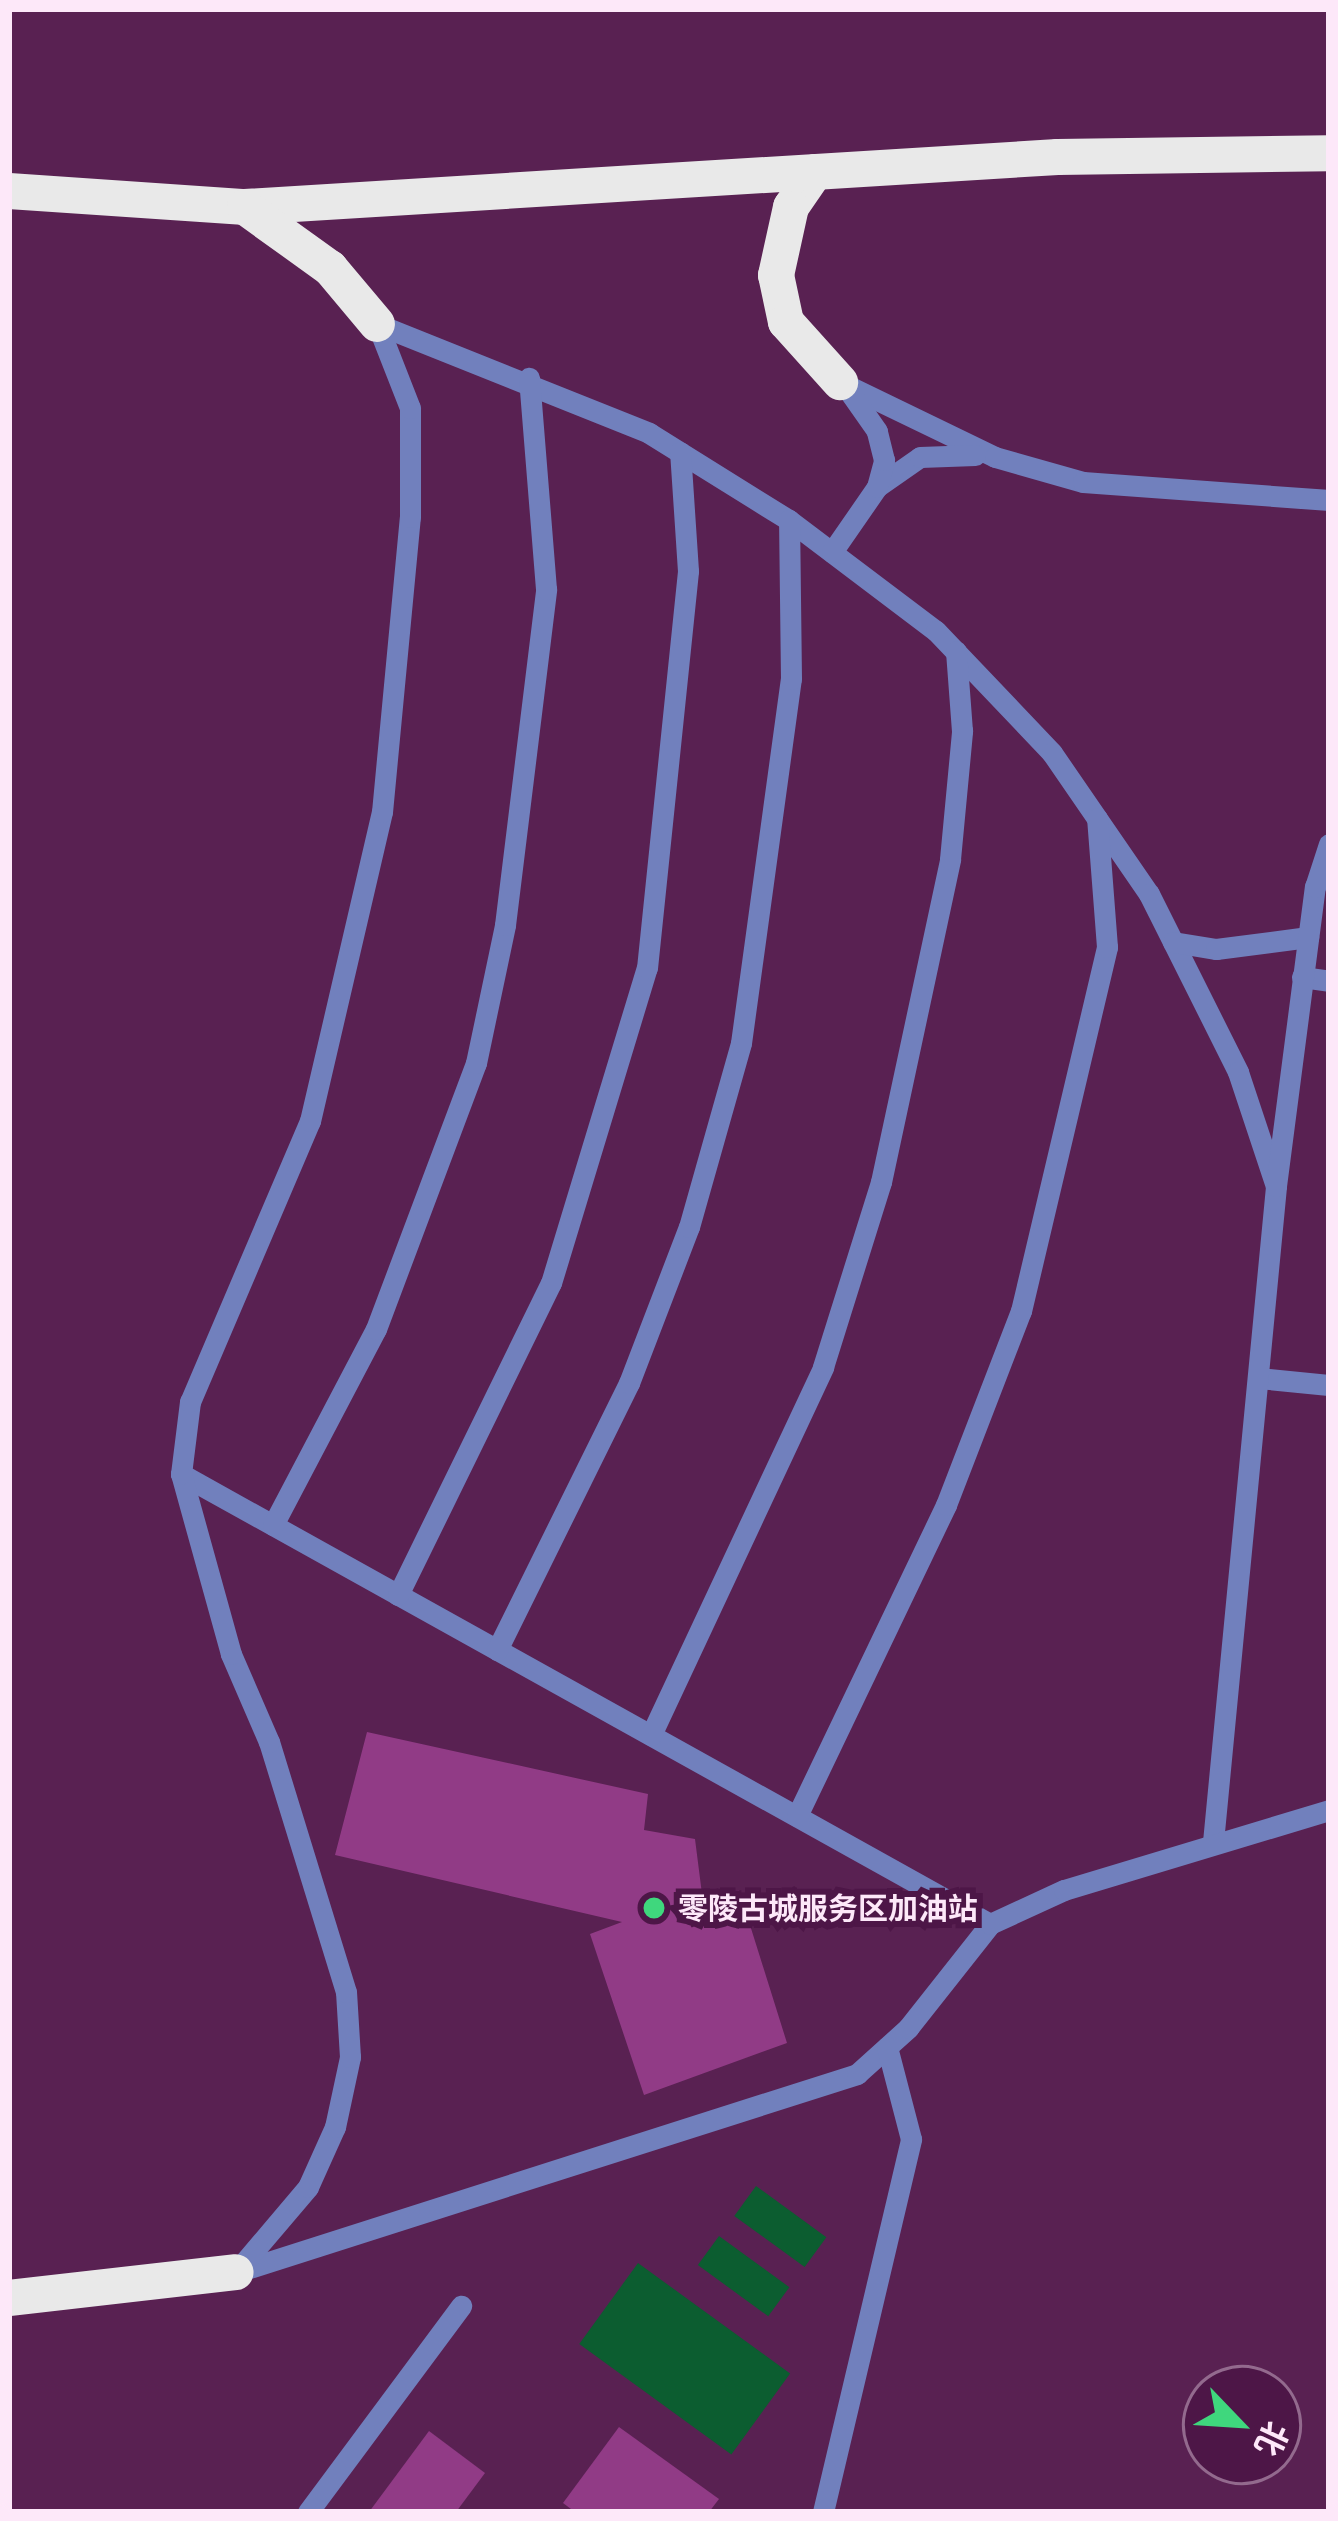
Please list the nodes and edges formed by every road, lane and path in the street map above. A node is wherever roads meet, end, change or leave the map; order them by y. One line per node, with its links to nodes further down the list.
1 (1329, 153): 2 (highway)
2 (815, 172): 4 (highway); 7 (highway)
3 (9, 190): 4 (highway)
4 (245, 207): 5 (highway)
5 (377, 324): 6 (lane); 24 (lane)
6 (529, 378): 8 (lane); 25 (lane)
7 (840, 382): 9 (lane); 10 (lane)
8 (680, 452): 12 (lane); 26 (lane)
9 (995, 457): 10 (lane); 11 (lane)
10 (877, 487): 13 (lane)
11 (1329, 500)
12 (789, 520): 13 (lane); 27 (lane)
13 (832, 551): 14 (lane)
14 (956, 651): 15 (lane); 28 (lane)
15 (1097, 818): 18 (lane); 30 (lane)
16 (1329, 844): 17 (lane)
17 (1308, 937): 18 (lane); 19 (lane)
18 (1173, 942): 21 (lane)
19 (1302, 977): 20 (lane); 21 (lane)
20 (1329, 981)
21 (1276, 1186): 22 (lane)
22 (1258, 1378): 23 (lane); 31 (lane)
23 (1329, 1385)
24 (181, 1474): 25 (lane); 34 (lane)
25 (273, 1525): 26 (lane)
26 (398, 1595): 27 (lane)
27 (497, 1650): 28 (lane)
28 (651, 1735): 30 (lane)
29 (1329, 1810): 31 (lane)
30 (797, 1816): 32 (lane)
31 (1213, 1842): 32 (lane)
32 (990, 1924): 33 (lane)
33 (887, 2047): 34 (lane); 38 (lane)
34 (236, 2272): 35 (highway)
35 (9, 2298)
36 (461, 2306): 37 (lane)
37 (308, 2512)
38 (823, 2512)

